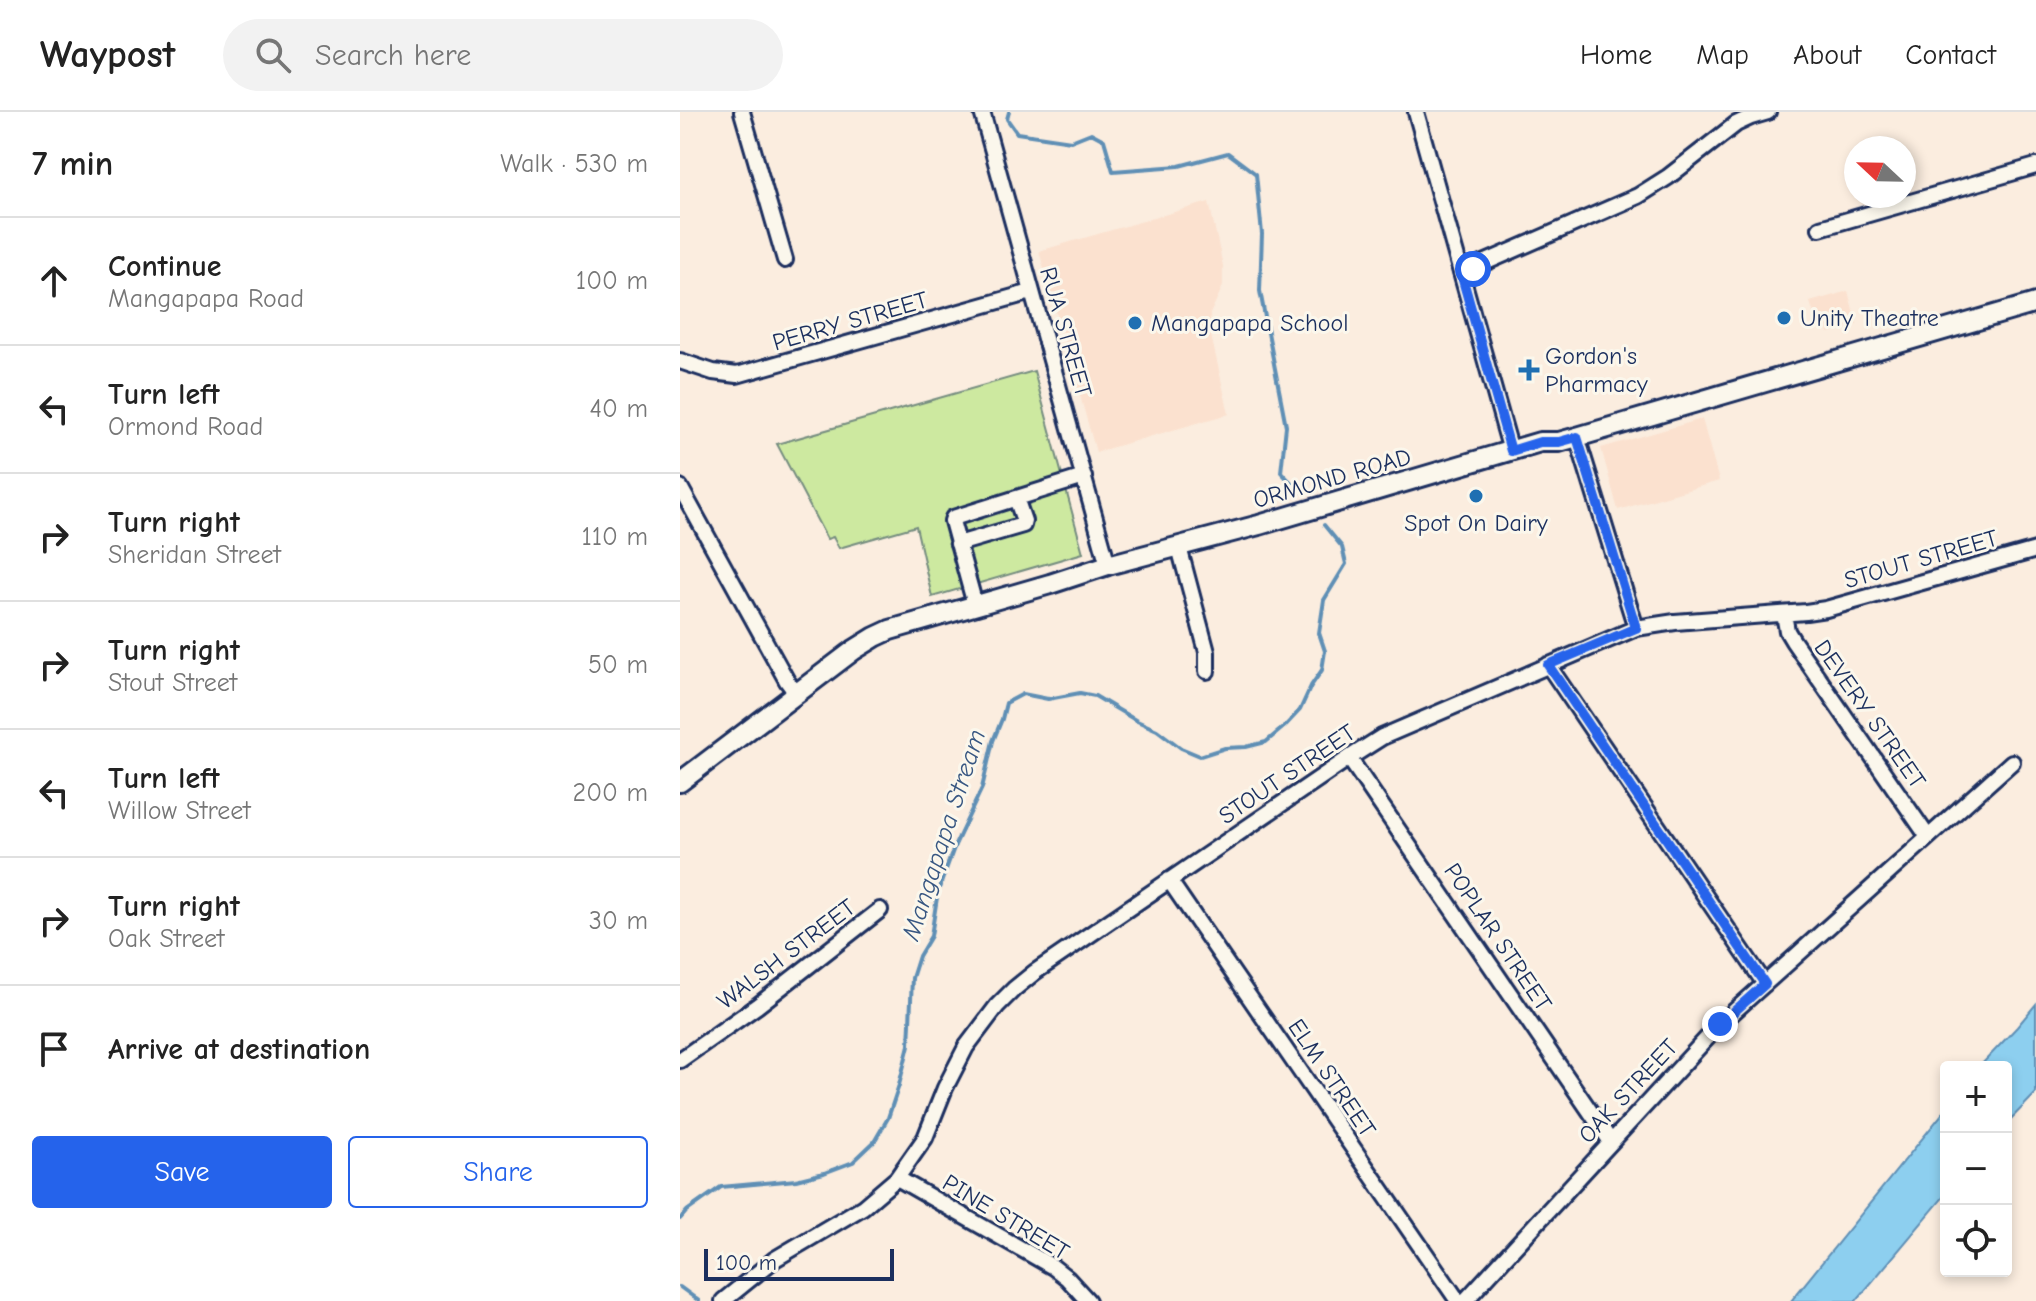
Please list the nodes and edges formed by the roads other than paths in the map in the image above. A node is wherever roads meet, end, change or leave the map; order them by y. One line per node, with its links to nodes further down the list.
1 (742, 112): 7 (street)
2 (982, 112): 9 (street, RUA STREET)
3 (1416, 112): 8 (street)
4 (1768, 112): 8 (street)
5 (2036, 166): 6 (street)
6 (1820, 228)
7 (785, 260)
8 (1461, 273): 13 (street)
9 (1031, 292): 11 (street, PERRY STREET); 14 (street, RUA STREET)
10 (2036, 303): 12 (main road, ORMOND ROAD)
11 (680, 361)
12 (1577, 437): 13 (main road, ORMOND ROAD); 23 (street)
13 (1511, 451): 18 (main road, ORMOND ROAD)
14 (1084, 477): 16 (street); 20 (street, RUA STREET)
15 (680, 487): 26 (street)
16 (1016, 498): 17 (street); 17 (street)
17 (958, 544): 21 (street)
18 (1179, 547): 20 (main road, ORMOND ROAD); 25 (street)
19 (2036, 550): 22 (street, STOUT STREET)
20 (1108, 565): 21 (main road, ORMOND ROAD)
21 (975, 605): 26 (main road, ORMOND ROAD)
22 (1784, 614): 23 (street, STOUT STREET); 30 (street, DEVERY STREET)
23 (1636, 628): 24 (street, STOUT STREET)
24 (1548, 665): 27 (street, STOUT STREET); 33 (street)
25 (1207, 671)
26 (796, 693): 29 (main road, ORMOND ROAD)
27 (1349, 758): 31 (street, STOUT STREET); 35 (street, POPLAR STREET)
28 (2012, 762): 30 (street, OAK STREET)
29 (680, 782)
30 (1928, 837): 33 (street, OAK STREET)
31 (1169, 880): 36 (street, STOUT STREET); 39 (street, ELM STREET)
32 (880, 910): 34 (street, WALSH STREET)
33 (1765, 984): 35 (street, OAK STREET)
34 (680, 1060)
35 (1611, 1142): 40 (street, OAK STREET)
36 (897, 1178): 37 (street, STOUT STREET); 38 (street, PINE STREET)
37 (723, 1301)
38 (1088, 1301)
39 (1458, 1301)
40 (1465, 1301)

